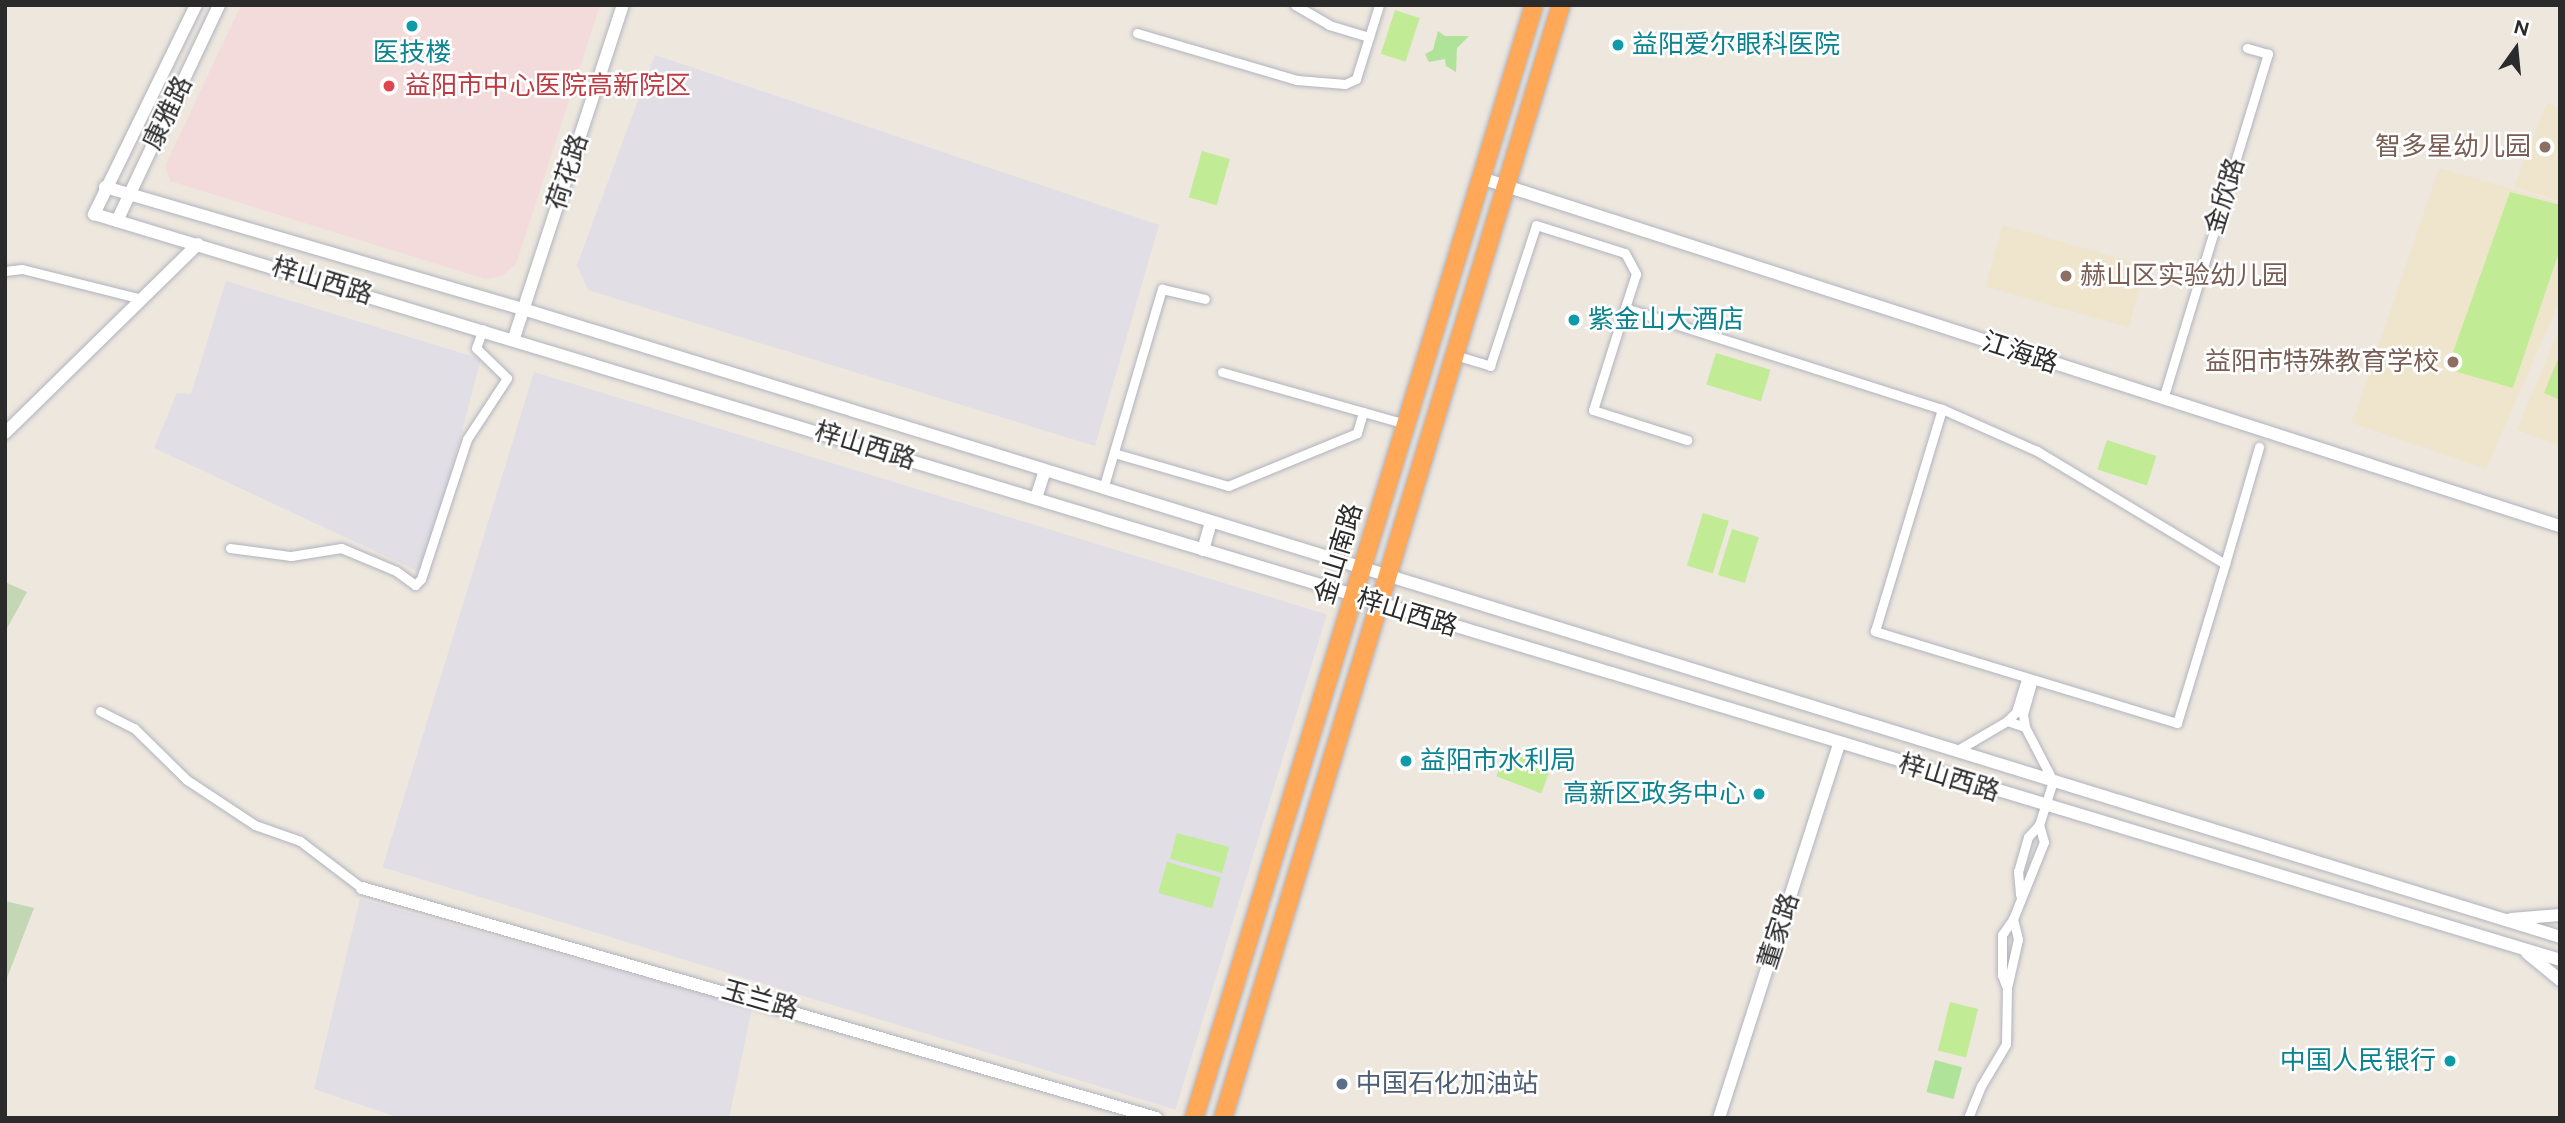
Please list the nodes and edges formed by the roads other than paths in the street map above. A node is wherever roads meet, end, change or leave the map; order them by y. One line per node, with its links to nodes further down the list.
1 (197, 5): 13 (street, 康雅路)
2 (219, 5): 14 (street, 康雅路)
3 (623, 5): 22 (street, 荷花路)
4 (1295, 5): 9 (street)
5 (1378, 5): 9 (street)
6 (1534, 5): 11 (highway, 金山南路)
7 (1561, 5): 12 (highway, 金山南路)
8 (1137, 33): 9 (street)
9 (1369, 37)
10 (2247, 48): 27 (street, 金欣路)
11 (1481, 178): 12 (street, 江海路); 30 (highway, 金山南路)
12 (1506, 186): 25 (highway, 金山南路); 27 (street, 江海路)
13 (105, 187): 14 (street, 梓山西路); 15 (street, 康雅路)
14 (129, 194): 16 (street, 康雅路); 22 (street, 梓山西路)
15 (94, 214): 16 (street, 梓山西路)
16 (117, 221): 17 (street, 梓山西路)
17 (198, 244): 19 (street); 23 (street, 梓山西路)
18 (5, 271): 19 (street)
19 (141, 299): 31 (street)
20 (1205, 299): 34 (street)
21 (1625, 308): 25 (street); 28 (street); 32 (street)
22 (523, 309): 24 (street, 荷花路); 35 (street, 梓山西路)
23 (482, 329): 24 (street, 梓山西路); 40 (street)
24 (514, 338): 37 (street, 梓山西路)
25 (1455, 355): 44 (highway, 金山南路)
26 (1222, 372): 29 (street)
27 (2163, 399): 39 (street, 江海路)
28 (1942, 409): 42 (street); 47 (street)
29 (1363, 412): 30 (street); 34 (street)
30 (1406, 424): 43 (highway, 金山南路)
31 (5, 433)
32 (1687, 440)
33 (2259, 447): 42 (street)
34 (1114, 453): 36 (street)
35 (1045, 470): 36 (street, 梓山西路); 37 (street)
36 (1103, 489): 38 (street, 梓山西路)
37 (1035, 498): 41 (street, 梓山西路)
38 (1211, 522): 41 (street); 43 (street, 梓山西路)
39 (2560, 526)
40 (230, 548)
41 (1203, 550): 45 (street, 梓山西路)
42 (2225, 564): 47 (street)
43 (1362, 569): 44 (street, 梓山西路); 45 (highway, 金山南路)
44 (1387, 576): 46 (highway, 金山南路); 52 (street, 梓山西路)
45 (1353, 596): 46 (street, 梓山西路); 67 (highway, 金山南路)
46 (1379, 604): 51 (street, 梓山西路); 68 (highway, 金山南路)
47 (2029, 681): 49 (street); 50 (street)
48 (100, 711): 56 (street)
49 (2007, 721): 50 (street); 52 (street)
50 (2025, 727): 53 (street)
51 (1839, 744): 54 (street, 梓山西路); 69 (street, 董家路)
52 (1956, 751): 53 (street, 梓山西路)
53 (2053, 781): 54 (street); 60 (street, 梓山西路)
54 (2044, 807): 55 (street); 62 (street, 梓山西路)
55 (2039, 825): 57 (street); 57 (street)
56 (362, 888): 66 (street, 玉兰路)
57 (2020, 895): 59 (street)
58 (2560, 915): 60 (street)
59 (2013, 919): 65 (street); 65 (street)
60 (2504, 919): 61 (street, 梓山西路)
61 (2560, 937)
62 (2521, 948): 63 (street, 梓山西路); 64 (street)
63 (2560, 960)
64 (2560, 981)
65 (2007, 988): 70 (street)
66 (1156, 1118)
67 (1194, 1118)
68 (1223, 1118)
69 (1719, 1118)
70 (1968, 1118)

